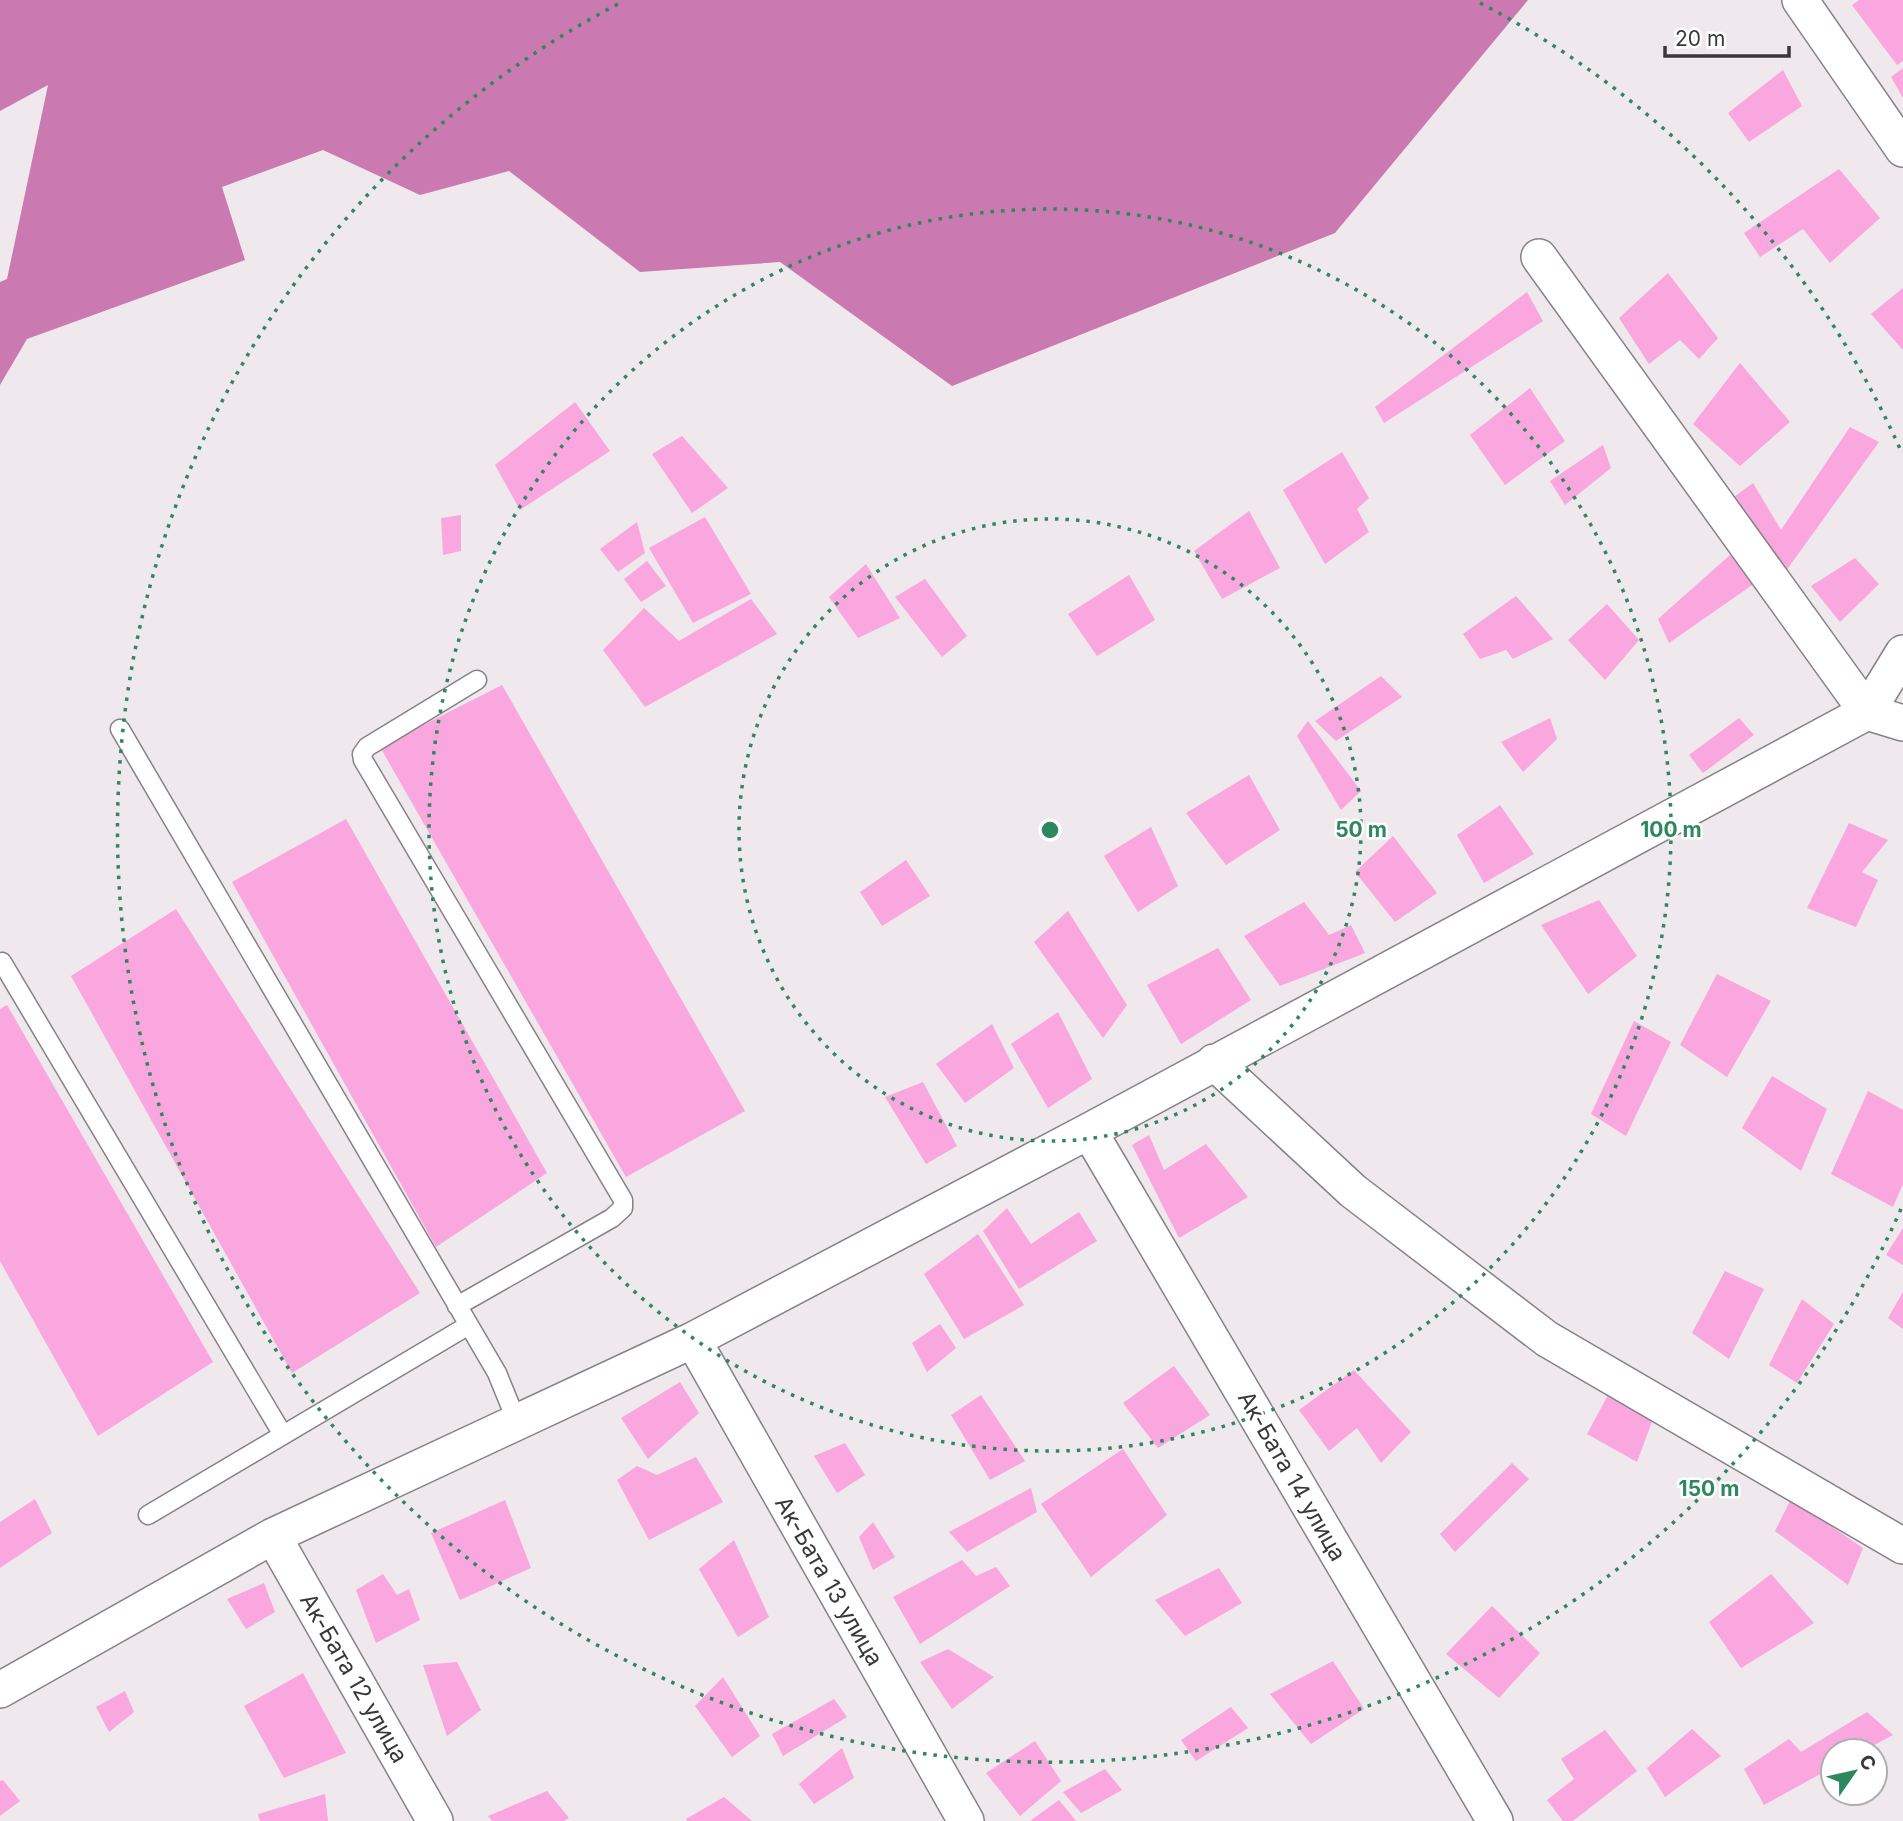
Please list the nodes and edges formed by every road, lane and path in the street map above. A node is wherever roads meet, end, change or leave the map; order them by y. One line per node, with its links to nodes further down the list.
1 (1800, 0): 2 (street)
2 (1903, 149)
3 (1539, 257): 6 (street)
4 (1903, 653): 6 (street)
5 (477, 680): 12 (lane)
6 (1867, 712): 7 (street); 10 (street)
7 (1903, 723)
8 (120, 729): 12 (lane)
9 (2, 962): 16 (lane)
10 (1214, 1062): 11 (street); 19 (street)
11 (1089, 1130): 14 (street); 23 (street, Ак-Бата 14 улица)
12 (457, 1306): 13 (lane)
13 (469, 1325): 15 (lane); 16 (lane)
14 (693, 1340): 15 (street); 22 (street, Ак-Бата 13 улица)
15 (517, 1422): 18 (street)
16 (283, 1435): 17 (lane)
17 (148, 1515)
18 (273, 1536): 20 (street); 21 (street, Ак-Бата 12 улица)
19 (1903, 1546)
20 (0, 1690)
21 (435, 1821)
22 (966, 1821)
23 (1495, 1821)

